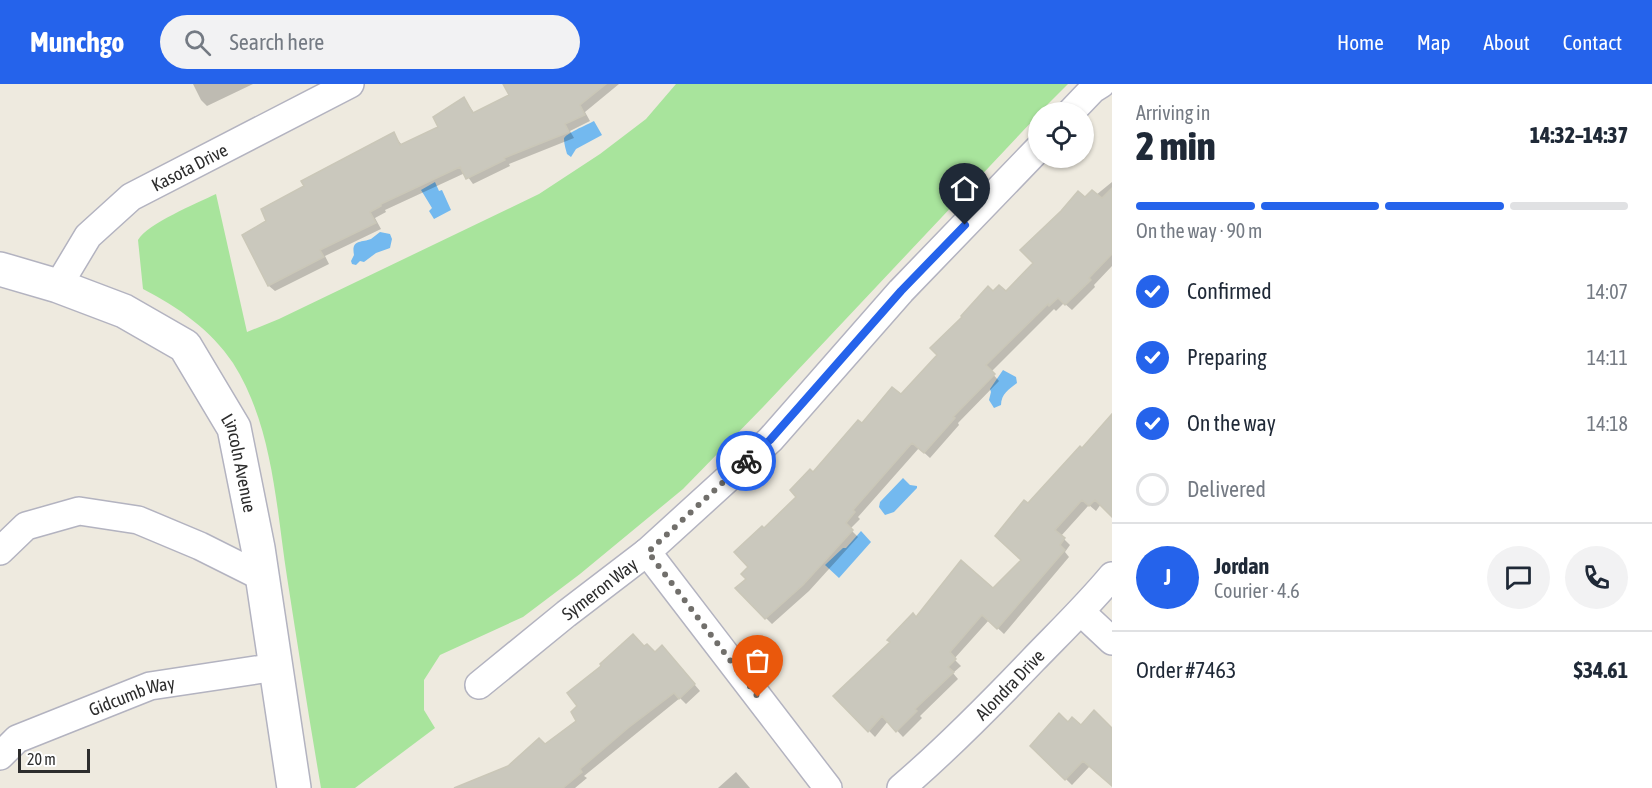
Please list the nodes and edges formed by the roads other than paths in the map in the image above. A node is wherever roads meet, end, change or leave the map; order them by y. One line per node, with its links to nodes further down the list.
1 (350, 84): 6 (street, Kasota Drive)
2 (1101, 84): 3 (street)
3 (1081, 102)
4 (1028, 159): 8 (street, Symeron Way)
5 (0, 269): 6 (street, Lincoln Avenue)
6 (58, 286): 10 (street, Lincoln Avenue)
7 (0, 551): 10 (street)
8 (648, 552): 14 (street, Symeron Way); 17 (street)
9 (1112, 576): 11 (street, Alondra Drive)
10 (262, 577): 13 (street, Lincoln Avenue)
11 (1081, 612): 12 (street); 18 (street, Alondra Drive)
12 (1112, 641)
13 (276, 667): 15 (street, Gidcumb Way); 16 (street, Lincoln Avenue)
14 (479, 684)
15 (0, 756)
16 (294, 788)
17 (828, 788)
18 (901, 788)

